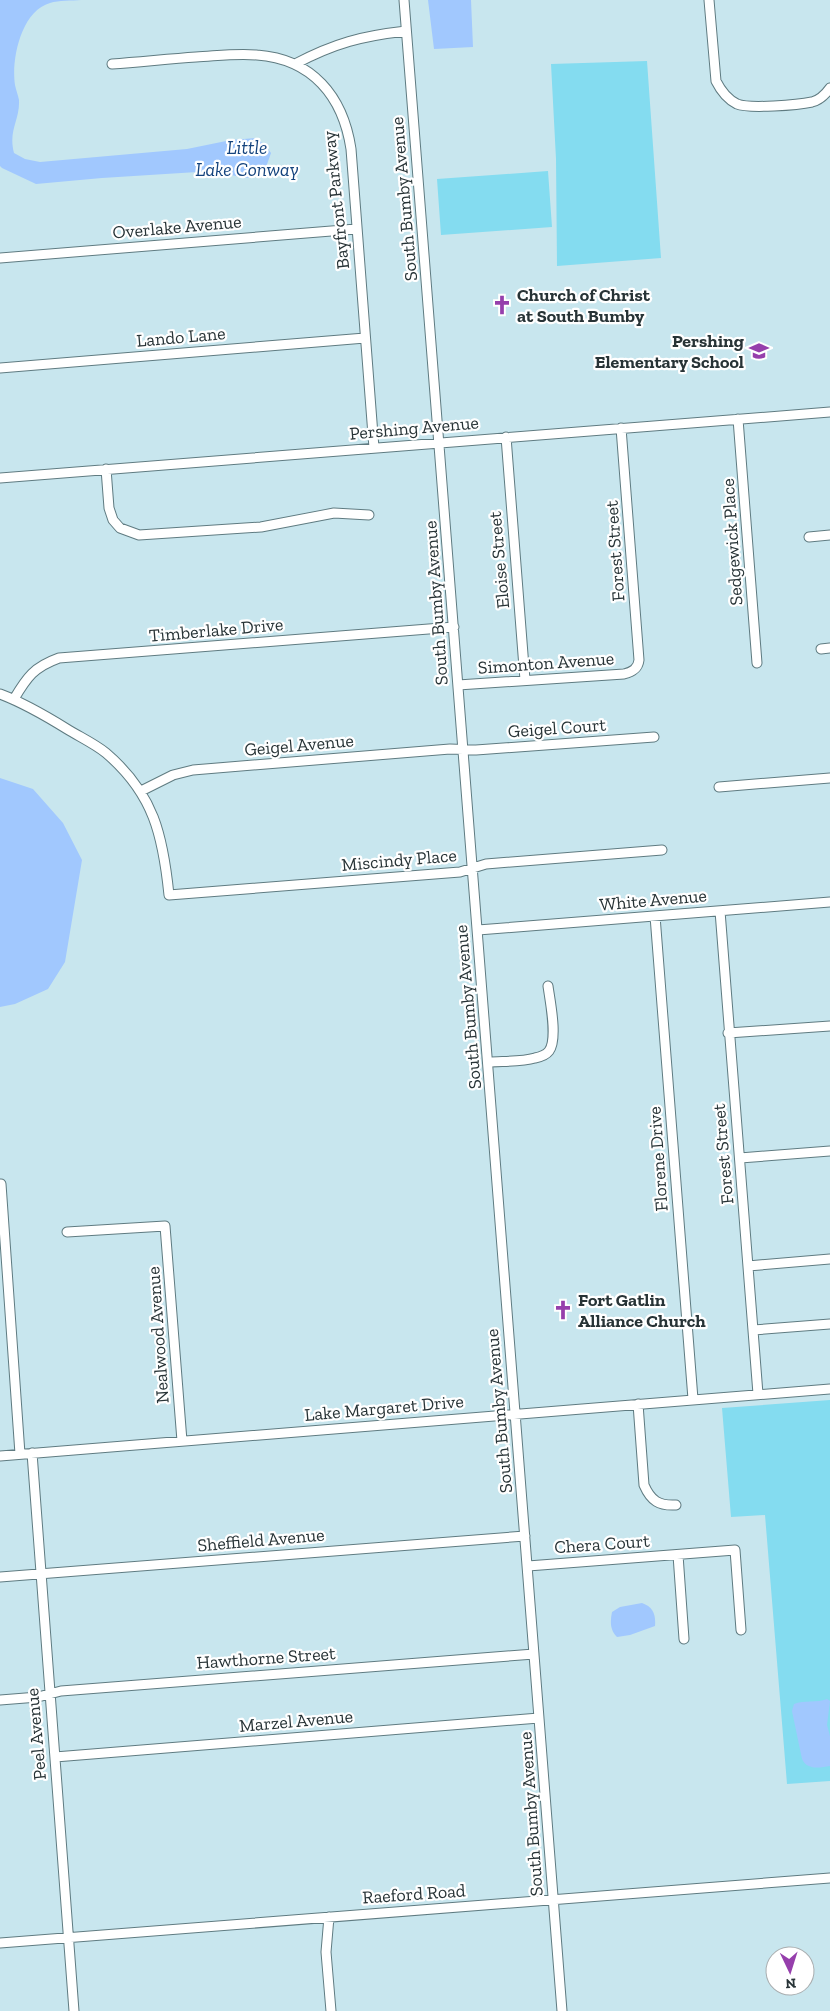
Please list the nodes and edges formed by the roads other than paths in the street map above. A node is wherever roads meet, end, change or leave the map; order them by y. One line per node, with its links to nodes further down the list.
1 (404, 0): 3 (street, South Bumby Avenue)
2 (709, 0): 6 (street)
3 (406, 31): 5 (street); 15 (street, South Bumby Avenue)
4 (112, 64): 5 (street, Bayfront Parkway)
5 (295, 64): 7 (street, Bayfront Parkway)
6 (830, 88)
7 (356, 229): 8 (street, Overlake Avenue); 9 (street, Bayfront Parkway)
8 (0, 258)
9 (365, 338): 10 (street, Lando Lane); 16 (street, Bayfront Parkway)
10 (0, 368)
11 (830, 412): 12 (street, Pershing Avenue)
12 (738, 419): 13 (street, Pershing Avenue); 23 (street, Sedgewick Place)
13 (621, 428): 14 (street, Pershing Avenue); 24 (street, Forest Street)
14 (506, 437): 15 (street, Pershing Avenue); 25 (street, Eloise Street)
15 (440, 442): 16 (street, Pershing Avenue); 22 (street, South Bumby Avenue)
16 (374, 448): 17 (street, Pershing Avenue)
17 (106, 469): 18 (street, Pershing Avenue); 19 (street)
18 (0, 478)
19 (369, 515)
20 (830, 535): 21 (street)
21 (809, 536)
22 (454, 627): 26 (street, South Bumby Avenue); 28 (street, Timberlake Drive)
23 (758, 663)
24 (635, 669): 25 (street, Simonton Avenue)
25 (525, 680): 26 (street, Simonton Avenue)
26 (458, 685): 30 (street, South Bumby Avenue)
27 (0, 694): 28 (street)
28 (14, 699): 33 (street)
29 (654, 737): 30 (street, Geigel Court)
30 (464, 749): 33 (street, Geigel Avenue); 35 (street, South Bumby Avenue)
31 (830, 778): 32 (street)
32 (719, 787)
33 (141, 791): 35 (street, Miscindy Place)
34 (662, 850): 35 (street, Miscindy Place)
35 (472, 868): 39 (street, South Bumby Avenue)
36 (830, 902): 37 (street, White Avenue)
37 (720, 911): 38 (street, White Avenue); 42 (street, Forest Street)
38 (656, 916): 39 (street, White Avenue); 54 (street, Florene Drive)
39 (478, 930): 43 (street, South Bumby Avenue)
40 (548, 986): 43 (street)
41 (830, 1026): 42 (street)
42 (728, 1033): 45 (street, Forest Street)
43 (489, 1062): 56 (street, South Bumby Avenue)
44 (830, 1151): 45 (street)
45 (740, 1158): 49 (street, Forest Street)
46 (0, 1184): 59 (street)
47 (67, 1232): 57 (street, Nealwood Avenue)
48 (830, 1259): 49 (street)
49 (748, 1266): 51 (street, Forest Street)
50 (830, 1324): 51 (street)
51 (753, 1330): 53 (street, Forest Street)
52 (830, 1388): 53 (street, Lake Margaret Drive)
53 (758, 1394): 54 (street, Lake Margaret Drive)
54 (693, 1399): 55 (street, Lake Margaret Drive)
55 (638, 1404): 56 (street, Lake Margaret Drive); 61 (street)
56 (515, 1414): 57 (street, Lake Margaret Drive); 62 (street, South Bumby Avenue)
57 (182, 1441): 58 (street, Lake Margaret Drive)
58 (32, 1453): 59 (street, Lake Margaret Drive); 65 (street, Peel Avenue)
59 (20, 1454): 60 (street, Lake Margaret Drive)
60 (0, 1456)
61 (676, 1505)
62 (525, 1536): 64 (street, South Bumby Avenue); 65 (street, Sheffield Avenue)
63 (678, 1555): 64 (street, Chera Court); 67 (street, Chera Court); 68 (street)
64 (528, 1566): 69 (street, South Bumby Avenue)
65 (40, 1574): 66 (street, Sheffield Avenue); 70 (street, Peel Avenue)
66 (0, 1577)
67 (741, 1630)
68 (684, 1639)
69 (534, 1654): 70 (street, Hawthorne Street); 72 (street, South Bumby Avenue)
70 (49, 1694): 71 (street, Hawthorne Street); 73 (street, Peel Avenue)
71 (0, 1700)
72 (540, 1718): 73 (street, Marzel Avenue); 75 (street, South Bumby Avenue)
73 (54, 1757): 77 (street, Peel Avenue)
74 (830, 1878): 75 (street, Raeford Road)
75 (554, 1899): 76 (street, Raeford Road); 81 (street, South Bumby Avenue)
76 (329, 1917): 77 (street, Raeford Road); 80 (street)
77 (68, 1938): 78 (street, Raeford Road); 79 (street, Peel Avenue)
78 (0, 1943)
79 (74, 2011)
80 (331, 2011)
81 (562, 2011)

